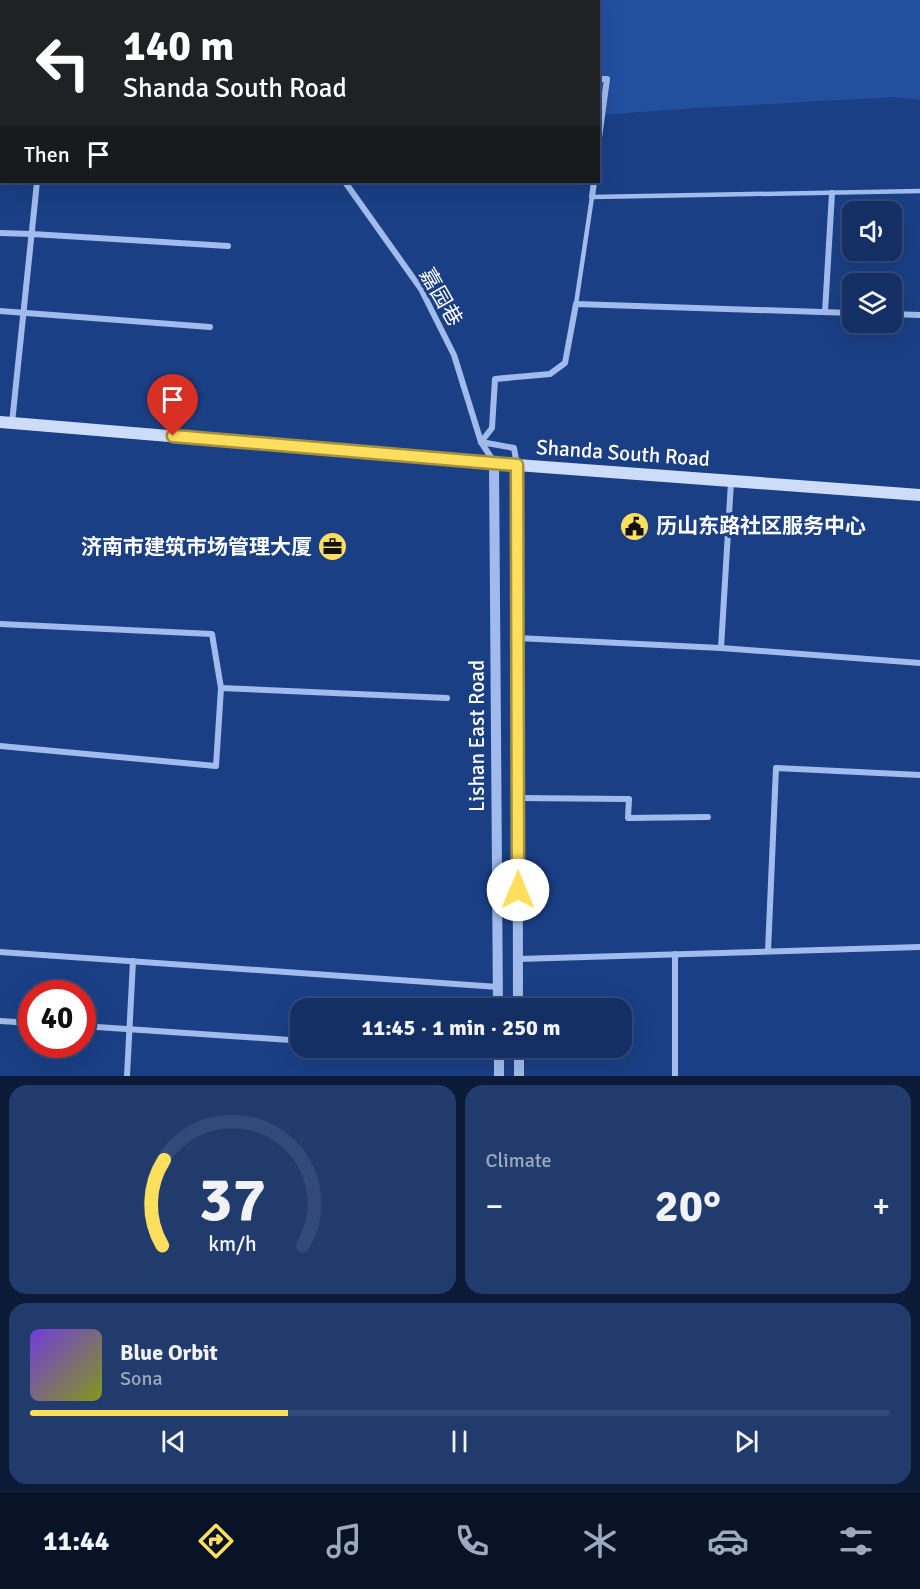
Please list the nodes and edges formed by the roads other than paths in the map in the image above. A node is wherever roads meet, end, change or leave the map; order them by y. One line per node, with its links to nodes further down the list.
1 (600, 79): 2 (street)
2 (600, 130)
3 (37, 183): 10 (street)
4 (346, 183): 21 (street, 嘉园巷)
5 (594, 183): 8 (street)
6 (920, 191): 7 (lane)
7 (832, 193): 8 (lane); 15 (street)
8 (592, 197): 12 (lane)
9 (0, 233): 10 (street)
10 (32, 234): 11 (street); 14 (street)
11 (228, 246)
12 (576, 304): 15 (street); 21 (street)
13 (0, 310): 14 (street)
14 (24, 312): 19 (street); 20 (street)
15 (825, 312): 16 (street)
16 (842, 312)
17 (902, 314): 18 (street)
18 (920, 315)
19 (210, 327)
20 (6, 422): 22 (main road, Shanda South Road)
21 (482, 441): 22 (street, 嘉园巷); 23 (street)
22 (494, 463): 23 (main road, Shanda South Road); 42 (street, Lishan East Road)
23 (517, 465): 24 (main road, Shanda South Road); 27 (street)
24 (731, 481): 25 (main road, Shanda South Road); 28 (street)
25 (920, 495)
26 (0, 624): 30 (street)
27 (517, 638): 28 (street); 34 (street)
28 (721, 648): 29 (street)
29 (920, 663)
30 (221, 688): 31 (street); 32 (street)
31 (447, 698)
32 (0, 746)
33 (920, 775): 37 (street)
34 (518, 798): 35 (street); 40 (street)
35 (708, 817)
36 (920, 947): 37 (street)
37 (768, 951): 39 (street)
38 (0, 952): 41 (street)
39 (675, 954): 40 (street); 55 (street)
40 (518, 959): 44 (street)
41 (133, 961): 42 (street); 48 (street)
42 (498, 987): 43 (street, Lishan East Road)
43 (498, 998)
44 (518, 998)
45 (0, 1020): 46 (street)
46 (18, 1022)
47 (96, 1027): 48 (street)
48 (130, 1029): 49 (street); 52 (street)
49 (290, 1040)
50 (499, 1058): 53 (street)
51 (519, 1058): 54 (street)
52 (127, 1076)
53 (499, 1076)
54 (519, 1076)
55 (675, 1076)

